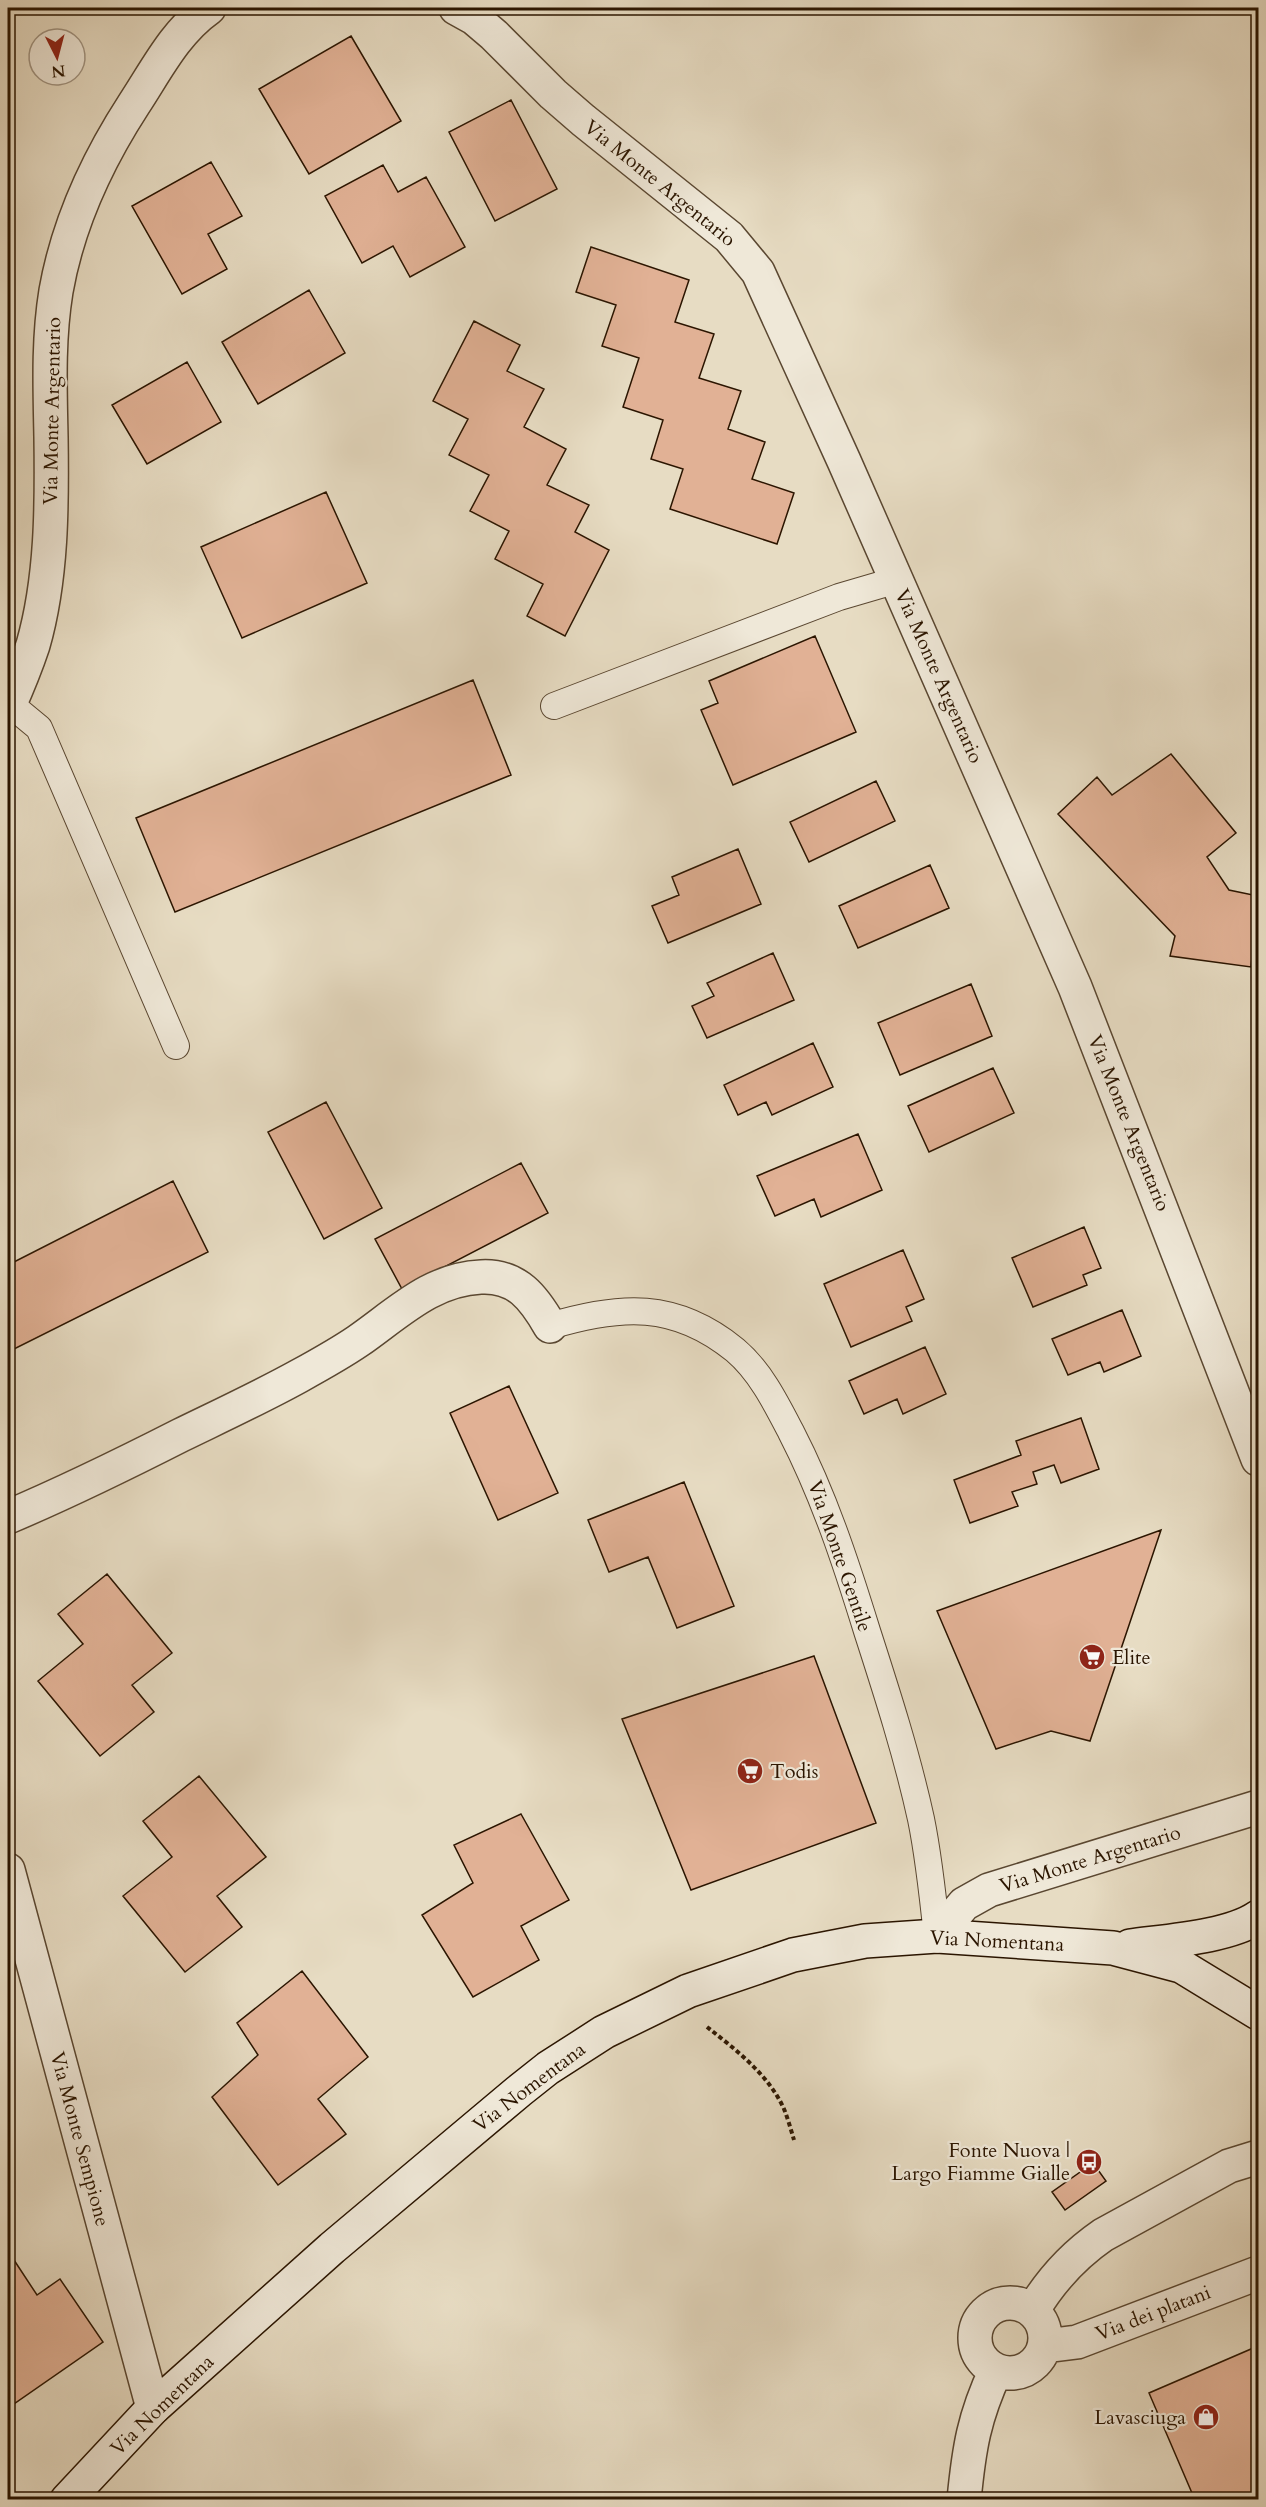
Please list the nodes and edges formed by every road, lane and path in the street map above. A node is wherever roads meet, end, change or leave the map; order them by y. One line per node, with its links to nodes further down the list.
1 (209, 8): 4 (street, Via Monte Argentario)
2 (456, 8): 3 (street, Via Monte Argentario)
3 (897, 580): 5 (lane); 8 (street, Via Monte Argentario)
4 (9, 706): 6 (lane)
5 (554, 706)
6 (176, 1046)
7 (550, 1326): 9 (street); 13 (lane, Via Monte Gentile)
8 (1258, 1459)
9 (8, 1516)
10 (1258, 1807): 13 (street, Via Monte Argentario)
11 (8, 1870): 24 (street, Via Monte Sempione)
12 (1258, 1917): 14 (street, Via Nomentana)
13 (938, 1936): 14 (street, Via Nomentana); 24 (street, Via Nomentana)
14 (1113, 1948): 15 (street, Via Nomentana)
15 (1258, 2013)
16 (707, 2027): 18 (path)
17 (1258, 2137): 19 (street)
18 (794, 2140)
19 (1244, 2162): 21 (street)
20 (1258, 2273): 22 (street, Via dei platani)
21 (1033, 2310): 22 (street); 23 (street)
22 (1045, 2346): 23 (street)
23 (996, 2370): 26 (street)
24 (153, 2408): 25 (street, Via Nomentana)
25 (67, 2499)
26 (964, 2499)

